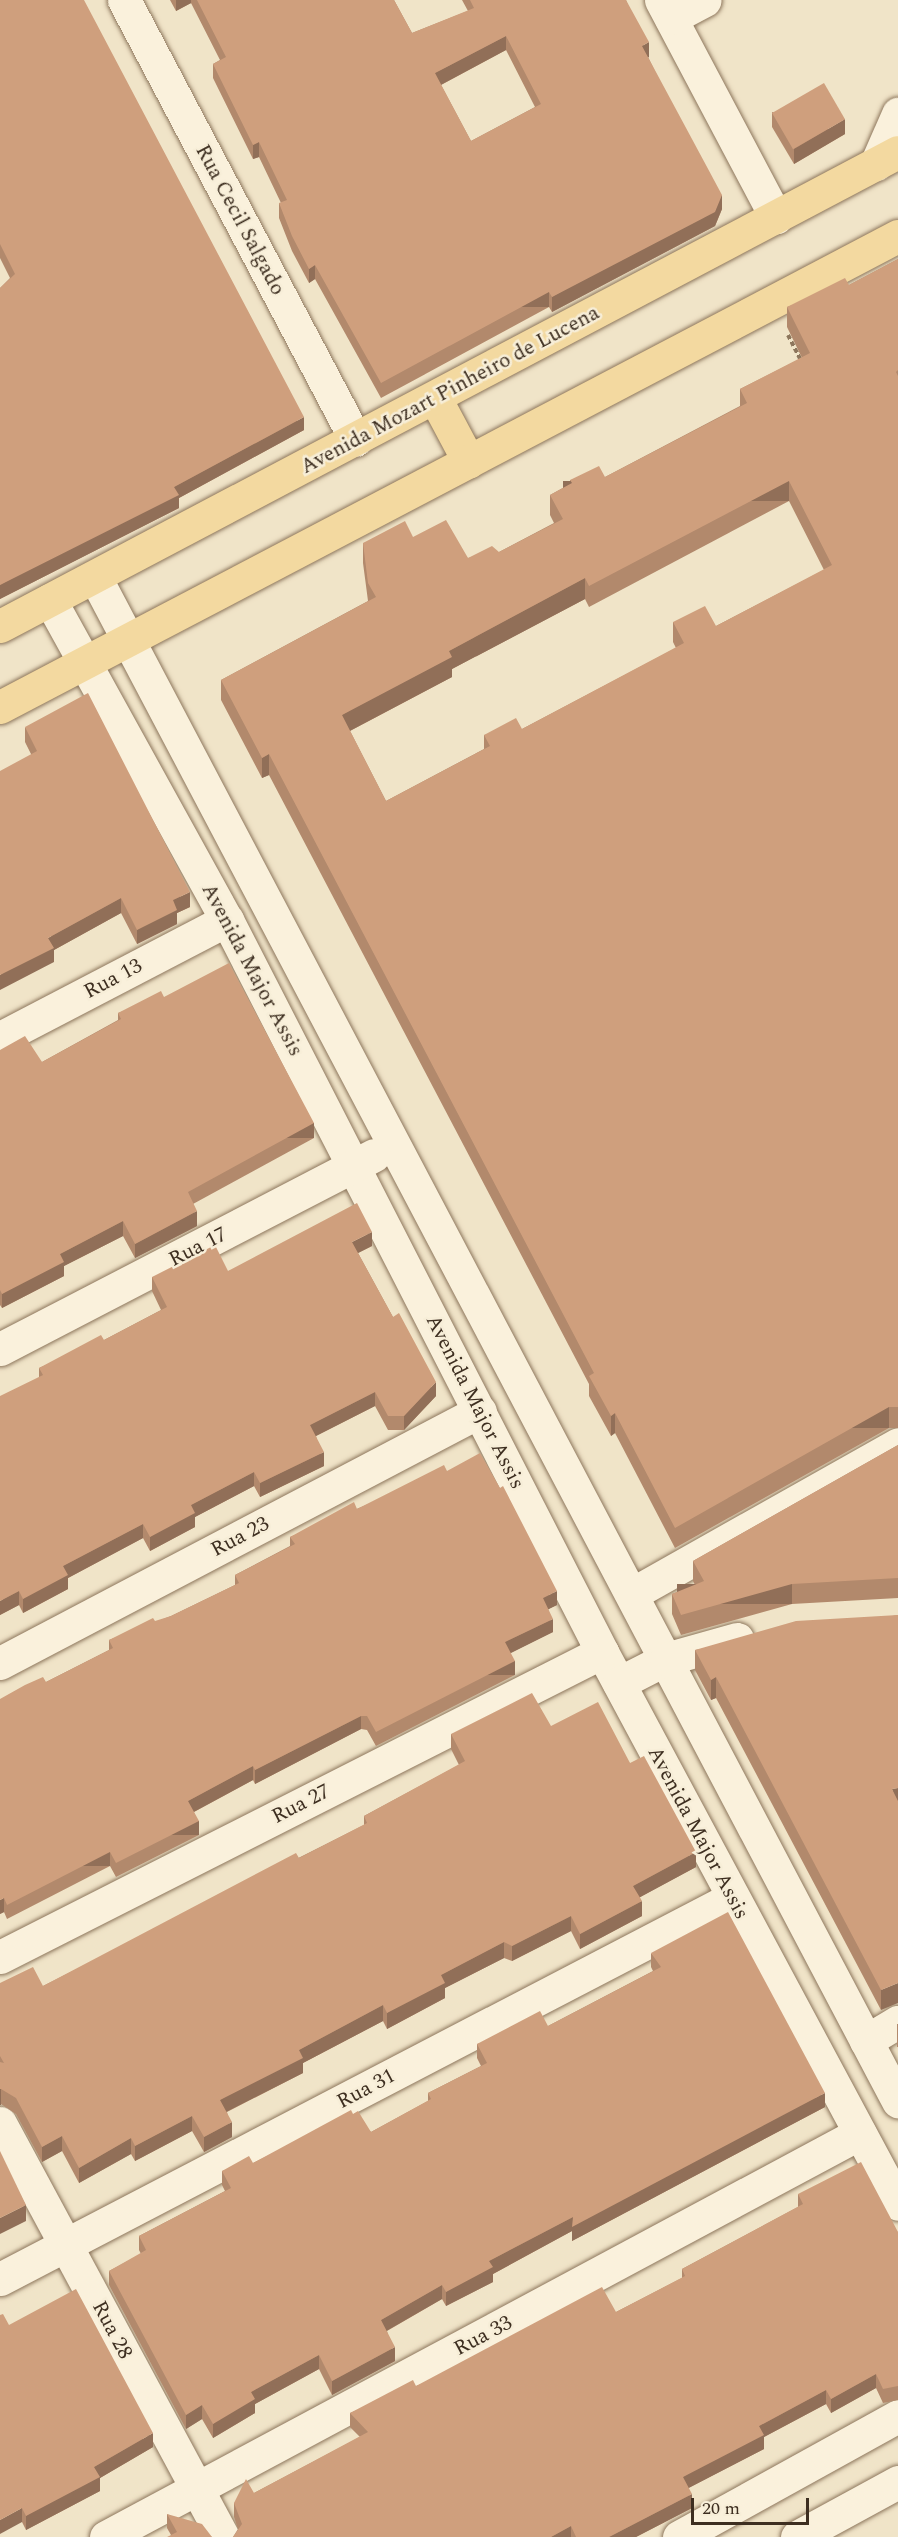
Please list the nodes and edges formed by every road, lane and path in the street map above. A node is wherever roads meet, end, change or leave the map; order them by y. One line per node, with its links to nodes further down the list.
1 (124, 0): 11 (street, Rua Cecil Salgado)
2 (705, 0): 3 (street)
3 (666, 9): 6 (street)
4 (898, 114): 5 (street)
5 (887, 158): 6 (main road, Avenida Mozart Pinheiro de Lucena)
6 (776, 217): 10 (main road, Avenida Mozart Pinheiro de Lucena)
7 (898, 236): 8 (main road)
8 (772, 302): 9 (path); 12 (main road)
9 (807, 375)
10 (435, 398): 11 (main road, Avenida Mozart Pinheiro de Lucena); 12 (main road)
11 (356, 440): 13 (main road, Avenida Mozart Pinheiro de Lucena)
12 (469, 462): 16 (main road)
13 (95, 577): 14 (main road, Avenida Mozart Pinheiro de Lucena); 16 (street)
14 (50, 600): 15 (main road, Avenida Mozart Pinheiro de Lucena); 17 (street, Avenida Major Assis)
15 (0, 626)
16 (127, 641): 17 (main road); 21 (street)
17 (85, 663): 18 (main road); 19 (street, Avenida Major Assis)
18 (0, 707)
19 (227, 920): 20 (street, Rua 13); 22 (street, Avenida Major Assis)
20 (0, 1038)
21 (395, 1143): 22 (street, Rua 17); 26 (street)
22 (354, 1166): 23 (street, Rua 17); 24 (street, Avenida Major Assis)
23 (0, 1349)
24 (480, 1411): 28 (street, Avenida Major Assis); 30 (street, Rua 23)
25 (898, 1444): 26 (street)
26 (632, 1594): 29 (street)
27 (762, 1632): 29 (street)
28 (602, 1652): 31 (street, Avenida Major Assis); 33 (street, Rua 27)
29 (666, 1659): 31 (street); 35 (street)
30 (0, 1663)
31 (619, 1683): 32 (street, Avenida Major Assis)
32 (732, 1898): 38 (street, Avenida Major Assis); 40 (street, Rua 31)
33 (0, 1957)
34 (898, 2022): 35 (street)
35 (866, 2041): 36 (street)
36 (898, 2101)
37 (0, 2123): 40 (street, Rua 28)
38 (860, 2133): 39 (street, Avenida Major Assis); 44 (street, Rua 33)
39 (898, 2204)
40 (66, 2246): 41 (street, Rua 31); 44 (street, Rua 28)
41 (0, 2280)
42 (898, 2416): 47 (street)
43 (898, 2482): 48 (street)
44 (198, 2489): 45 (street, Rua 33); 46 (street, Rua 28)
45 (106, 2537)
46 (223, 2537)
47 (679, 2537)
48 (797, 2537)

